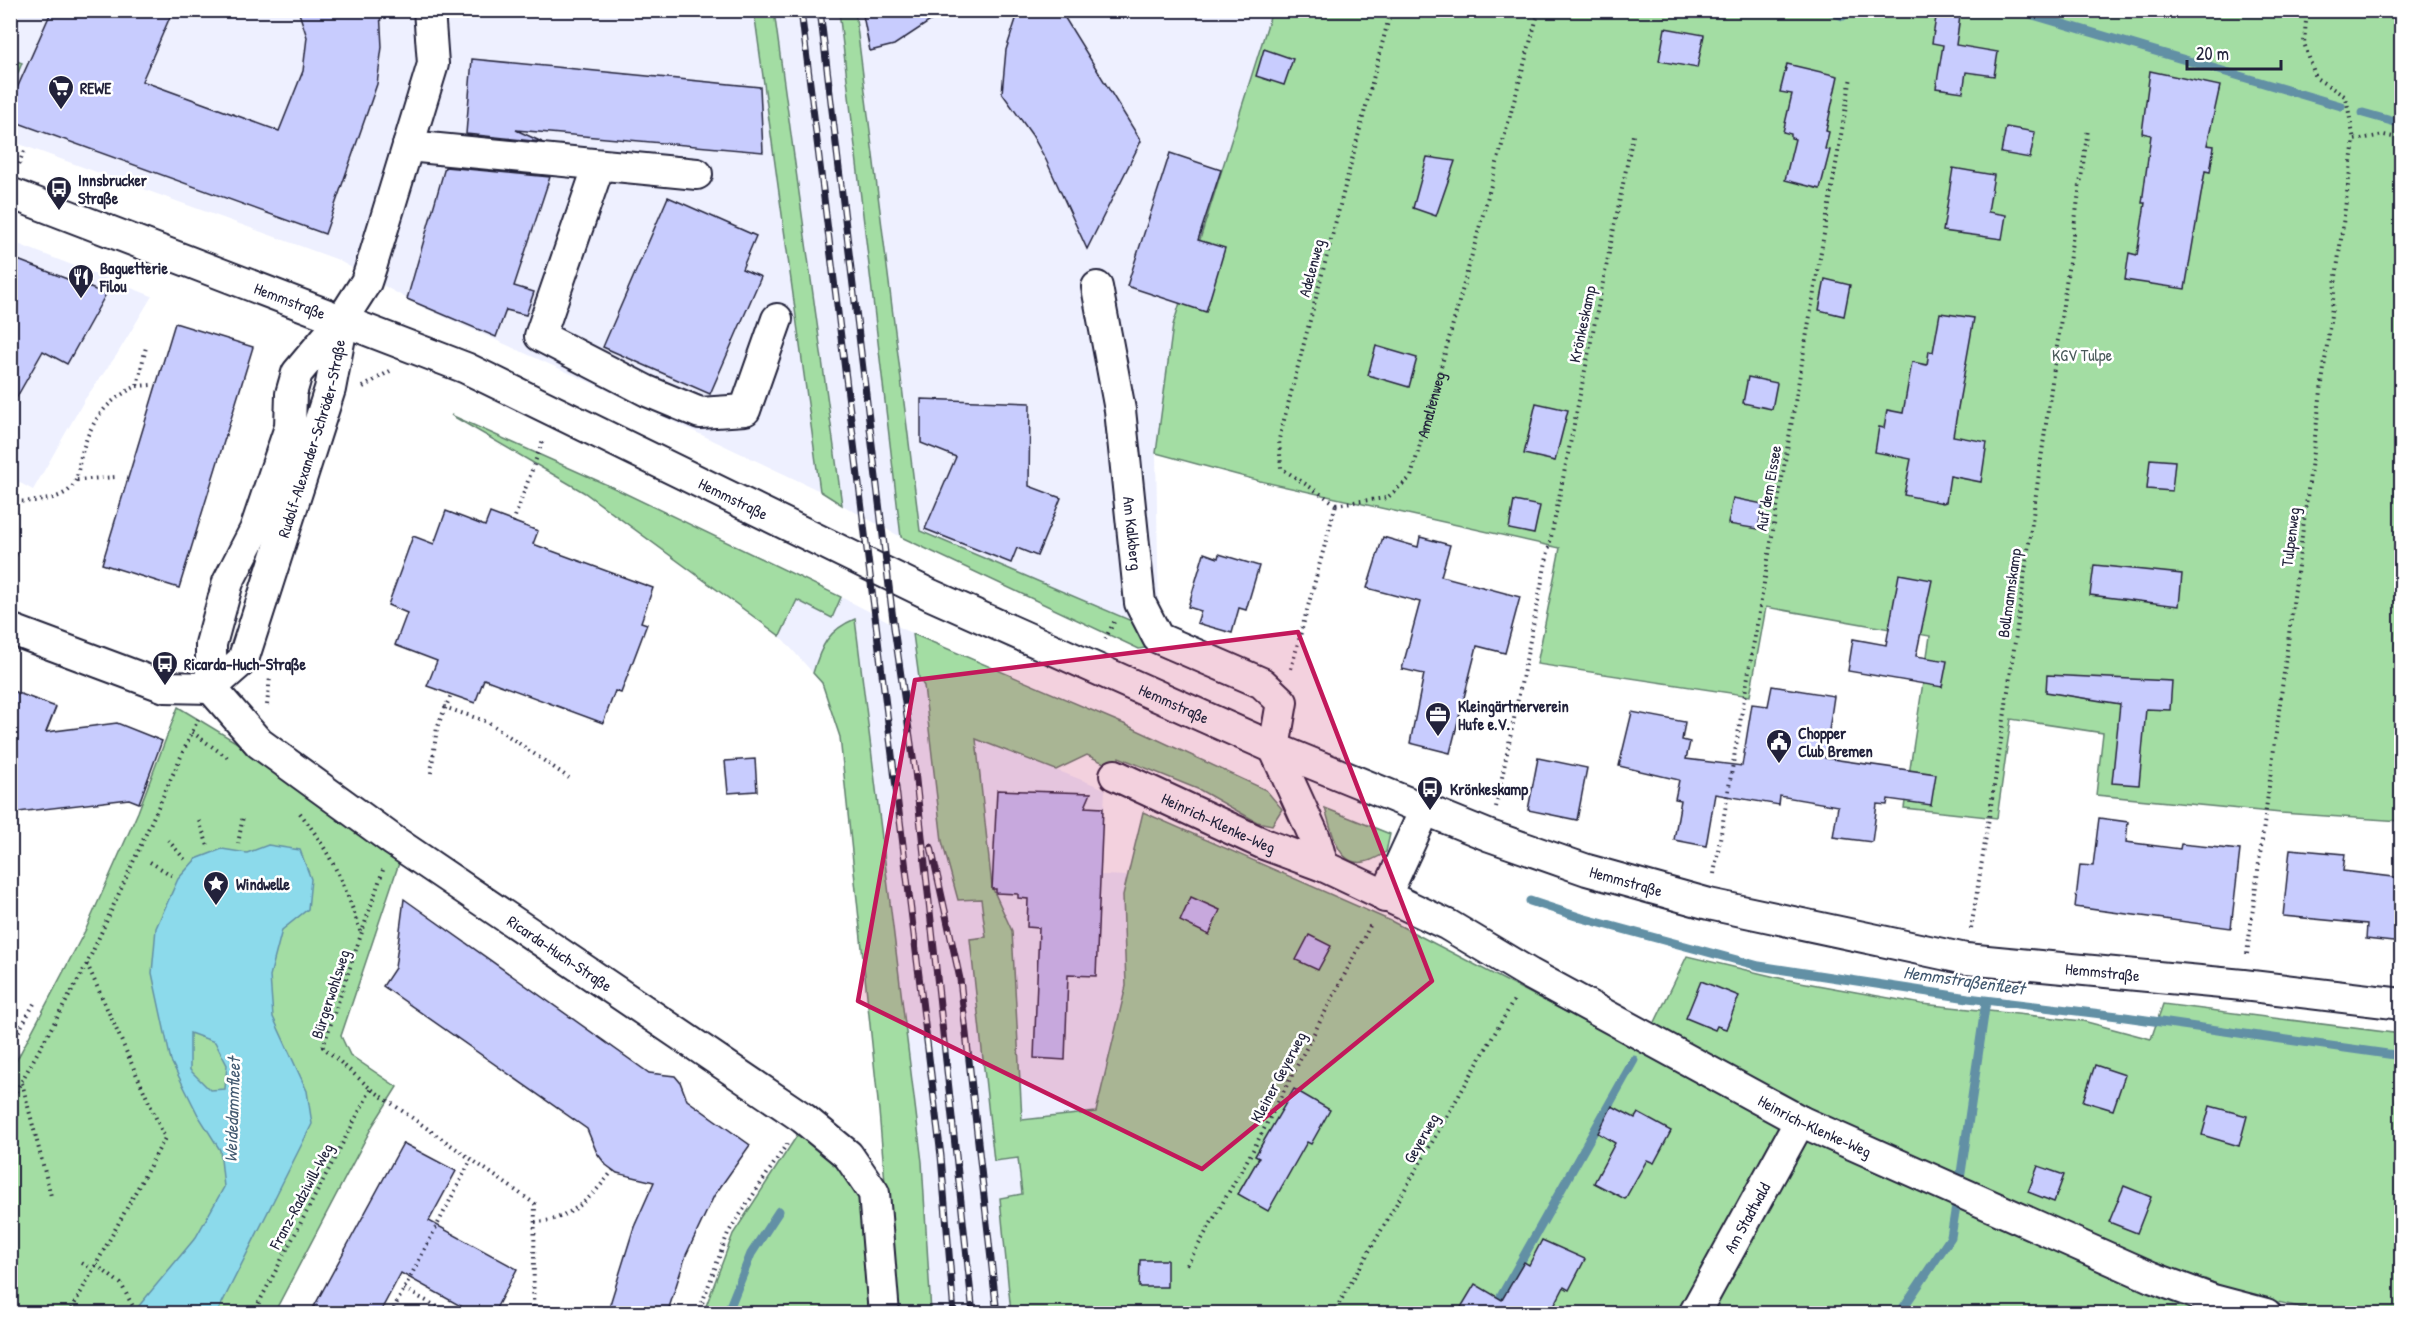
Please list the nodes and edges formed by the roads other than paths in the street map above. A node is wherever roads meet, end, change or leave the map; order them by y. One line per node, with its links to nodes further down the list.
1 (429, 10): 2 (street)
2 (408, 146): 3 (street); 7 (street)
3 (599, 165): 4 (street); 8 (street)
4 (697, 174)
5 (10, 193): 7 (street, Hemmstraße)
6 (1097, 287): 11 (street, Am Kalkberg)
7 (343, 318): 10 (street, Rudolf-Alexander-Schröder-Straße); 11 (street, Hemmstraße)
8 (777, 319)
9 (10, 629): 10 (street)
10 (212, 688): 19 (street, Ricarda-Huch-Straße)
11 (1274, 748): 13 (street, Hemmstraße); 14 (street)
12 (1115, 776): 14 (street, Heinrich-Klenke-Weg)
13 (1425, 810): 15 (street); 16 (street, Hemmstraße)
14 (1323, 866): 15 (street, Heinrich-Klenke-Weg)
15 (1385, 897): 17 (street, Heinrich-Klenke-Weg)
16 (2402, 1004)
17 (1800, 1122): 18 (street, Heinrich-Klenke-Weg); 20 (street, Am Stadtwald)
18 (2209, 1307): 21 (street, Heinrich-Klenke-Weg)
19 (884, 1314)
20 (1694, 1314)
21 (2266, 1314)

